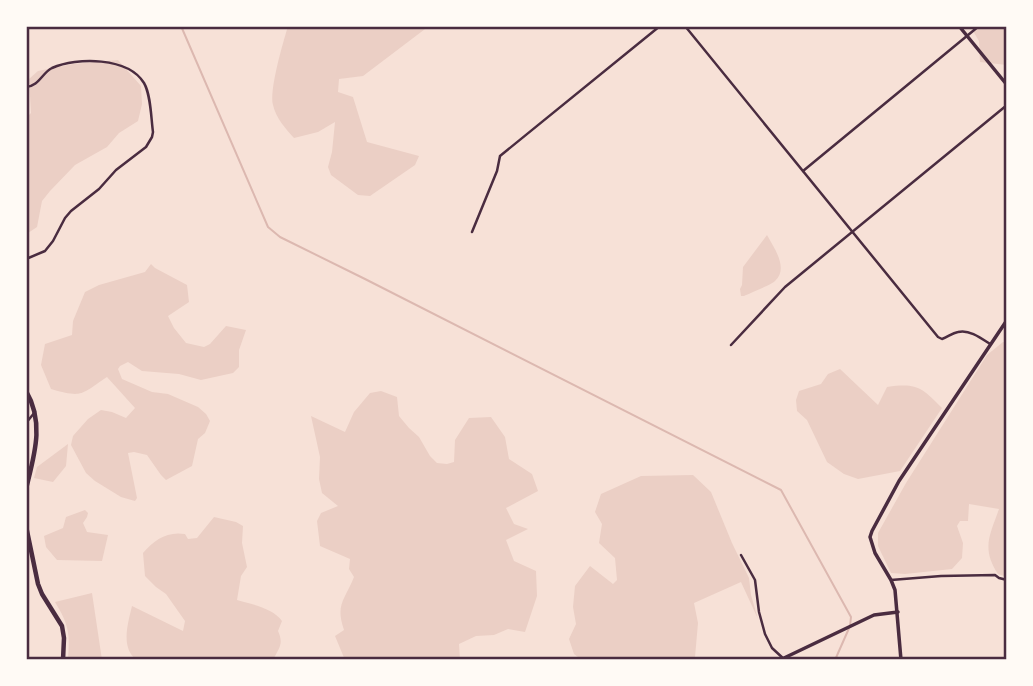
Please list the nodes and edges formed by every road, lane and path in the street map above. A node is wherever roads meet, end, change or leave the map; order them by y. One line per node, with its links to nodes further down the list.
1 (660, 26): 11 (street)
2 (685, 26): 9 (street)
3 (959, 26): 5 (street)
4 (979, 26): 5 (street)
5 (967, 36): 6 (street); 9 (street)
6 (1007, 85)
7 (26, 87): 12 (street)
8 (1007, 105): 10 (street)
9 (803, 171): 10 (street)
10 (852, 231): 14 (street); 15 (street)
11 (472, 232)
12 (26, 259)
13 (1007, 320): 14 (street)
14 (990, 344): 23 (street)
15 (731, 345)
16 (26, 391): 17 (main road)
17 (29, 404): 18 (main road)
18 (34, 412): 19 (street); 20 (main road)
19 (26, 423)
20 (26, 489)
21 (26, 526): 27 (main road)
22 (741, 555): 26 (street)
23 (891, 580): 24 (street); 25 (street)
24 (1007, 580)
25 (898, 612): 26 (street); 28 (street)
26 (785, 659)
27 (63, 660)
28 (901, 660)

